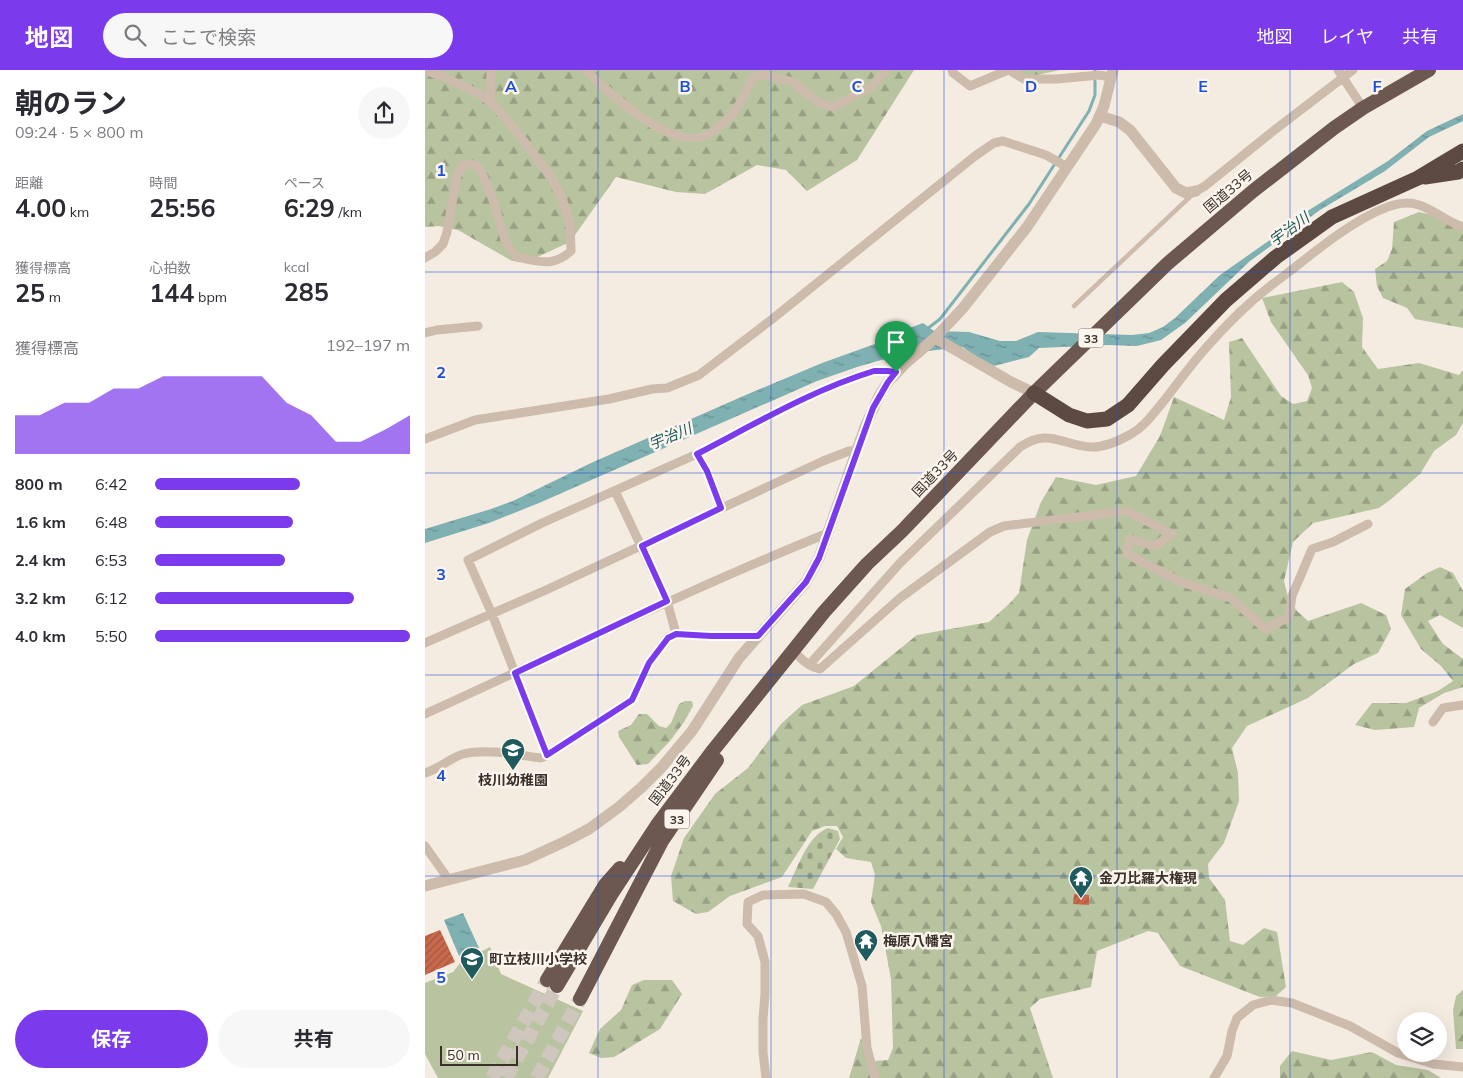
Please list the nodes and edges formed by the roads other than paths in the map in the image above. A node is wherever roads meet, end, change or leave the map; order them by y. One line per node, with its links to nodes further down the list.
1 (425, 70): 12 (street)
2 (491, 70): 12 (street)
3 (586, 70): 4 (street)
4 (886, 70)
5 (952, 70): 6 (street)
6 (1008, 70): 10 (street)
7 (1353, 70): 11 (street)
8 (1429, 70): 13 (highway, 国道33号 / 33)
9 (1112, 73): 10 (street); 14 (street)
10 (1085, 74)
11 (1340, 74): 13 (street); 19 (street)
12 (490, 102): 21 (street)
13 (1363, 108): 27 (highway, 国道33号 / 33)
14 (1100, 116): 16 (street); 19 (street)
15 (1463, 151): 18 (highway)
16 (1067, 167): 25 (street); 28 (street)
17 (1463, 169): 18 (highway)
18 (1418, 178): 27 (highway)
19 (1196, 191): 22 (lane)
20 (1463, 227): 42 (street)
21 (425, 258)
22 (1074, 306)
23 (478, 326): 24 (street)
24 (425, 333)
25 (935, 338): 26 (street); 27 (street)
26 (896, 372): 29 (street); 30 (street)
27 (1034, 393): 41 (highway, 国道33号 / 33)
28 (425, 440)
29 (857, 450): 32 (street); 34 (street)
30 (697, 454): 31 (street); 32 (street)
31 (615, 490): 35 (street); 37 (street)
32 (721, 508): 35 (street)
33 (1368, 524): 42 (street)
34 (829, 533): 36 (street); 39 (street)
35 (642, 546): 36 (street); 37 (street)
36 (667, 601): 38 (street); 43 (street)
37 (492, 614): 40 (street); 43 (street)
38 (676, 634): 39 (street); 47 (street)
39 (758, 636): 50 (street)
40 (425, 644)
41 (793, 651): 42 (street); 52 (highway, 国道33号 / 33); 53 (highway, 33)
42 (809, 665)
43 (515, 673): 45 (street); 47 (street)
44 (1463, 705): 46 (street)
45 (425, 714)
46 (1433, 722)
47 (547, 755): 48 (street)
48 (425, 773)
49 (425, 846): 50 (street)
50 (449, 880): 51 (street)
51 (425, 886)
52 (551, 983)
53 (580, 998)
54 (1463, 1067): 57 (street)
55 (766, 1078): 56 (street)
56 (875, 1078)
57 (1214, 1078)

